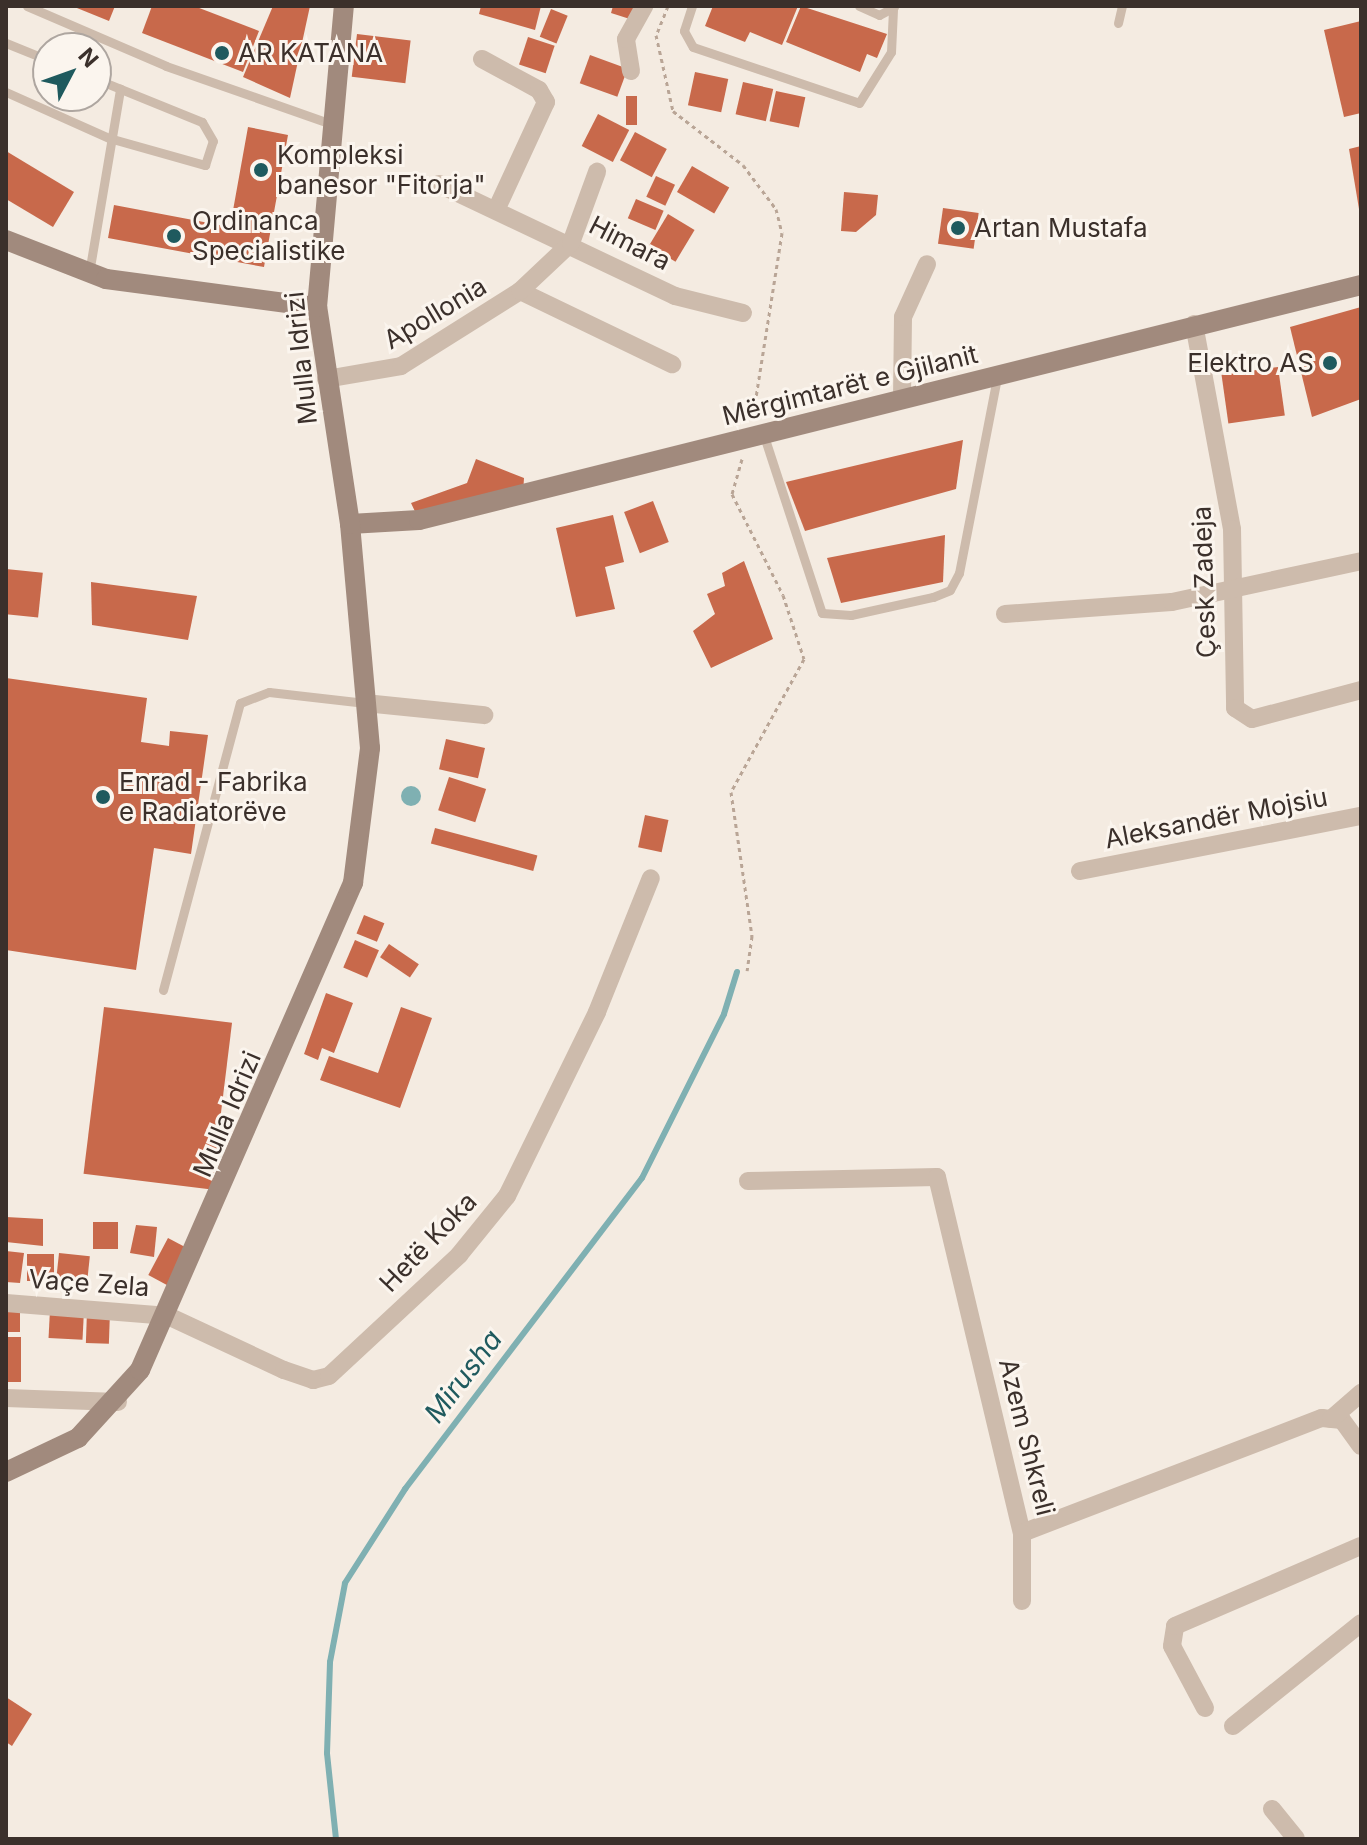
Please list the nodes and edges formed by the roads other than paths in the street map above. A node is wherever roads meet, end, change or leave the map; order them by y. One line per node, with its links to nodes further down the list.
1 (27, 6): 16 (lane)
2 (344, 6): 16 (street, Mulla Idrizi)
3 (644, 6): 12 (street)
4 (692, 6): 7 (lane)
5 (859, 6): 7 (lane)
6 (1122, 6): 8 (lane)
7 (894, 8)
8 (1118, 23)
9 (6, 43): 10 (lane)
10 (32, 54)
11 (482, 59): 20 (street)
12 (631, 71)
13 (112, 86): 14 (lane)
14 (120, 89): 17 (lane); 17 (lane)
15 (6, 92): 17 (lane)
16 (332, 124): 27 (street, Mulla Idrizi)
17 (109, 138): 24 (lane)
18 (597, 172): 22 (street)
19 (439, 184): 20 (street, Himara)
20 (497, 208): 22 (street, Himara)
21 (6, 240): 24 (street)
22 (571, 243): 26 (street, Apollonia); 28 (street, Himara)
23 (927, 264): 33 (street)
24 (89, 273): 27 (street)
25 (1361, 285): 29 (street, Mërgimtarët e Gjilanit)
26 (520, 291): 30 (street, Apollonia); 32 (street, Apollonia)
27 (317, 307): 32 (street, Mulla Idrizi)
28 (743, 313)
29 (1194, 324): 31 (street, Mërgimtarët e Gjilanit); 37 (street, Çesk Zadeja)
30 (672, 364)
31 (997, 374): 33 (street, Mërgimtarët e Gjilanit); 34 (lane)
32 (326, 379): 35 (street, Mulla Idrizi)
33 (902, 399): 34 (street, Mërgimtarët e Gjilanit)
34 (756, 435): 35 (street, Mërgimtarët e Gjilanit)
35 (350, 524): 40 (street, Mulla Idrizi)
36 (1361, 561): 37 (street)
37 (1231, 591): 38 (street); 39 (street, Çesk Zadeja)
38 (1005, 614)
39 (1361, 690)
40 (365, 703): 41 (street); 45 (lane); 48 (street, Mulla Idrizi)
41 (484, 715)
42 (1361, 816): 43 (street, Aleksandër Mojsiu)
43 (1080, 871)
44 (651, 878): 48 (street, Hetë Koka)
45 (163, 990)
46 (748, 1181): 55 (street, Azem Shkreli)
47 (6, 1303): 48 (street, Vaçe Zela)
48 (168, 1316): 51 (street, Mulla Idrizi)
49 (1361, 1393): 52 (street)
50 (6, 1398): 51 (street)
51 (118, 1402): 54 (street, Mulla Idrizi)
52 (1331, 1419): 53 (street); 55 (street, Azem Shkreli)
53 (1361, 1446)
54 (6, 1472)
55 (1022, 1533): 57 (street)
56 (1361, 1546): 59 (street)
57 (1022, 1601)
58 (1361, 1623): 60 (street)
59 (1205, 1708)
60 (1233, 1726)
61 (1272, 1809): 62 (street)
62 (1296, 1839)

